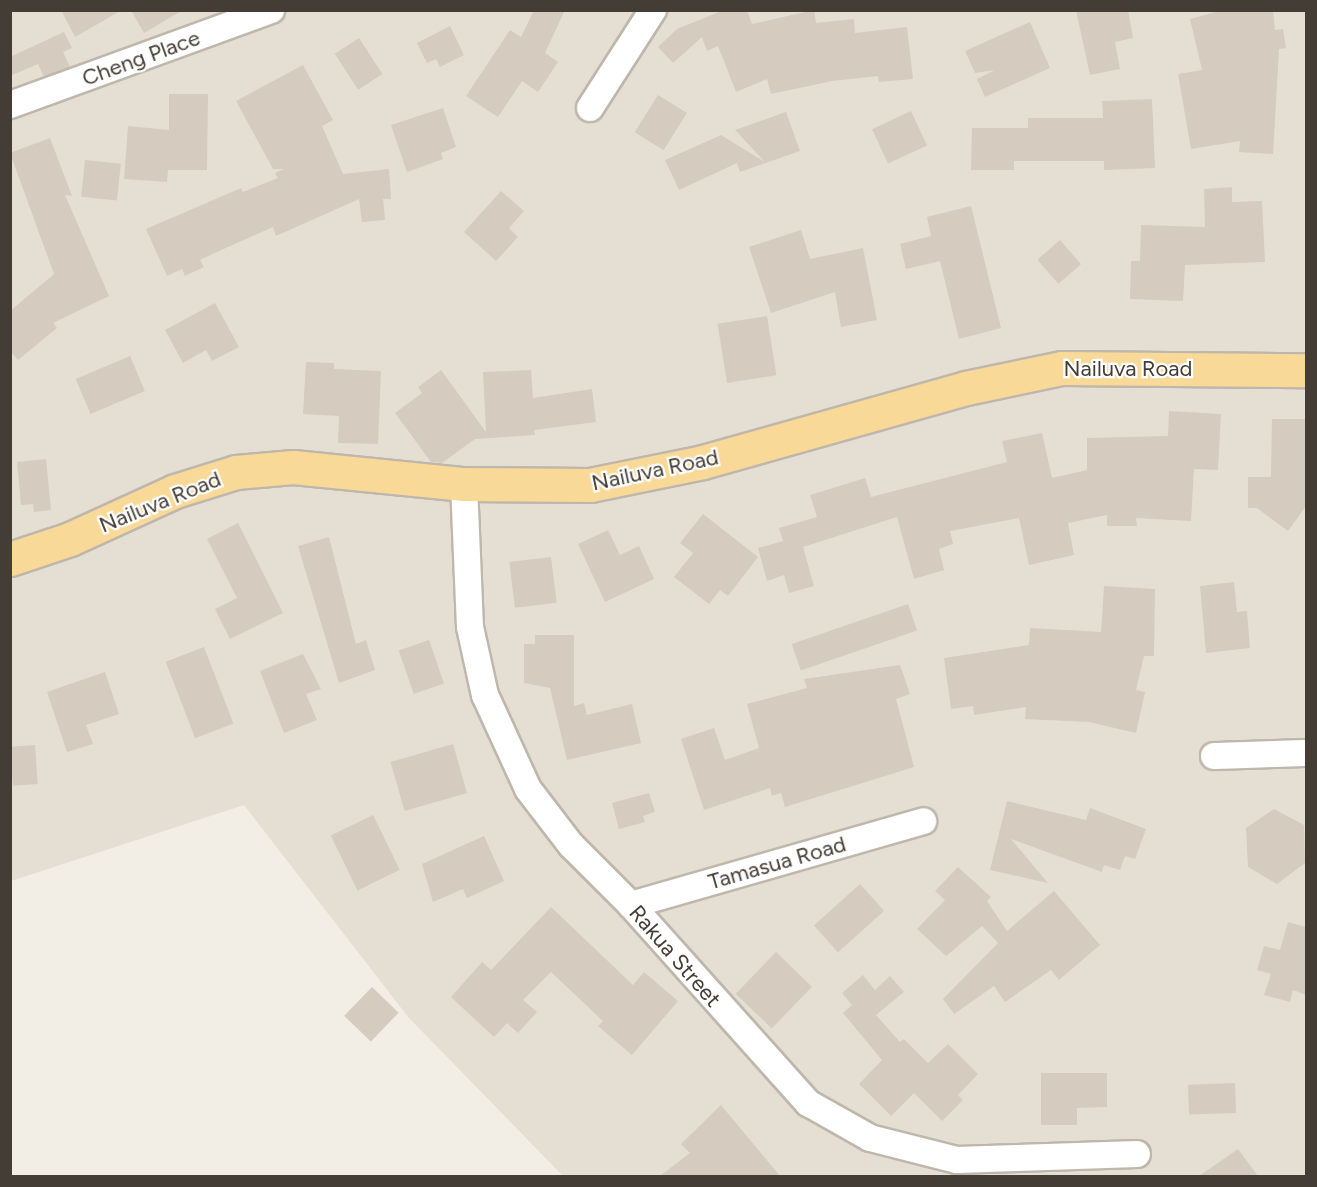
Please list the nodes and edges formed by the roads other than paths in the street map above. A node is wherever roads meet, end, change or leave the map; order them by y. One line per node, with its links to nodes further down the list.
1 (271, 10): 3 (street, Cheng Place)
2 (653, 10): 4 (street)
3 (10, 105)
4 (590, 108)
5 (1306, 370): 6 (main road, Nailuva Road)
6 (464, 484): 7 (main road, Nailuva Road); 11 (street, Rakua Street)
7 (10, 560)
8 (1306, 753): 9 (street)
9 (1214, 756)
10 (923, 821): 11 (street, Tamasua Road)
11 (631, 904): 12 (street, Rakua Street)
12 (1137, 1154)

